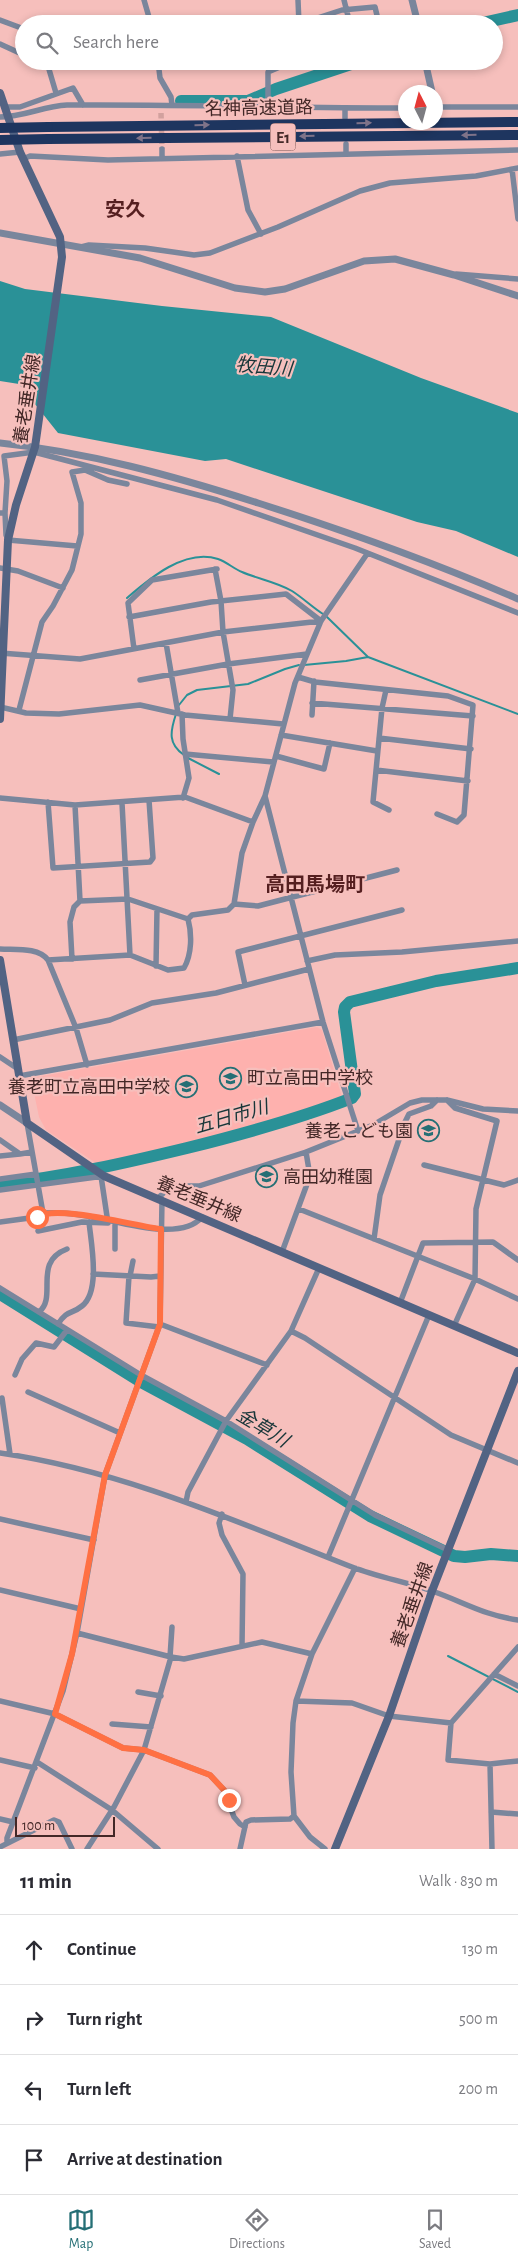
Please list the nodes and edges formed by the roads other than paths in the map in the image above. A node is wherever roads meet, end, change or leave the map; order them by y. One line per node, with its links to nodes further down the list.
1 (144, 0): 6 (street)
2 (298, 0): 7 (street)
3 (344, 0): 5 (street)
4 (412, 0): 11 (street)
5 (346, 10): 8 (street); 9 (street); 10 (street)
6 (148, 15)
7 (299, 15)
8 (329, 15)
9 (347, 15)
10 (377, 15)
11 (416, 15)
12 (0, 20): 13 (street)
13 (15, 26)
14 (0, 44): 15 (street)
15 (15, 51)
16 (49, 70): 21 (street)
17 (159, 70): 25 (street)
18 (271, 70): 27 (street)
19 (427, 70): 20 (street)
20 (430, 85)
21 (56, 93): 23 (street); 26 (street)
22 (0, 94): 26 (main road, 養老垂井線)
23 (83, 105): 24 (street); 33 (street)
24 (161, 105): 25 (street); 32 (street)
25 (172, 105): 27 (street)
26 (4, 107): 33 (main road, 養老垂井線)
27 (268, 107): 30 (street)
28 (443, 107): 29 (street)
29 (518, 107)
30 (345, 108): 31 (street); 34 (street)
31 (398, 108)
32 (161, 113)
33 (4, 117): 44 (main road, 養老垂井線)
34 (345, 118)
35 (518, 122): 36 (highway, 名神高速道路 / E1, one-way to 35, bridge)
36 (0, 128)
37 (518, 134): 38 (highway, 名神高速道路 / E1, one-way to 38, bridge)
38 (0, 140)
39 (346, 144): 42 (street)
40 (162, 149): 46 (street)
41 (518, 150): 42 (street)
42 (346, 153): 45 (street)
43 (0, 154): 44 (street)
44 (22, 155): 46 (street); 51 (main road, 養老垂井線)
45 (237, 156): 46 (street); 50 (street)
46 (162, 158)
47 (515, 168): 48 (street); 50 (street)
48 (518, 219)
49 (0, 233): 51 (street)
50 (261, 234): 52 (street)
51 (62, 244): 52 (street); 57 (main road, 養老垂井線)
52 (82, 247): 53 (street)
53 (454, 275): 54 (street); 55 (street)
54 (518, 279)
55 (518, 296)
56 (0, 443): 57 (street)
57 (35, 449): 58 (street); 60 (street); 63 (main road, 養老垂井線); 68 (street)
58 (86, 468): 61 (street); 64 (street); 65 (street)
59 (0, 482): 60 (street)
60 (7, 483): 62 (street)
61 (127, 484)
62 (2, 513): 63 (street)
63 (8, 540): 64 (street); 66 (main road, 養老垂井線)
64 (77, 546): 67 (street)
65 (368, 554): 70 (street); 72 (street)
66 (3, 568): 67 (street); 73 (main road, 養老垂井線)
67 (63, 588): 79 (street)
68 (518, 599)
69 (221, 600): 71 (street); 71 (street); 72 (street); 74 (street)
70 (518, 613)
71 (129, 617): 76 (street)
72 (321, 621): 74 (street); 78 (street)
73 (2, 628): 77 (main road, 養老垂井線)
74 (223, 632): 75 (street); 80 (street)
75 (166, 643): 76 (street); 81 (street)
76 (134, 649): 79 (street)
77 (1, 654): 79 (street); 87 (main road, 養老垂井線)
78 (307, 654): 80 (street); 82 (street)
79 (32, 655): 89 (street)
80 (228, 664): 81 (street); 94 (street)
81 (172, 674): 83 (street); 90 (street)
82 (298, 676): 84 (street); 95 (street)
83 (140, 680)
84 (314, 682): 85 (street); 86 (street)
85 (386, 690): 88 (street); 92 (street)
86 (312, 703): 88 (street); 91 (street)
87 (0, 707): 89 (street); 93 (main road, 養老垂井線)
88 (382, 708): 92 (street); 97 (street)
89 (19, 710): 90 (street)
90 (180, 713): 94 (street); 101 (street)
91 (312, 716)
92 (473, 716): 99 (street)
93 (0, 719)
94 (230, 719): 95 (street)
95 (283, 724): 96 (street)
96 (281, 735): 98 (street); 102 (street)
97 (379, 738): 99 (street); 100 (street)
98 (330, 743): 100 (street); 102 (street)
99 (471, 749): 105 (street)
100 (378, 751): 104 (street)
101 (185, 754): 103 (street); 108 (street)
102 (276, 756): 103 (street)
103 (273, 762): 106 (street)
104 (376, 770): 105 (street); 113 (street)
105 (468, 781): 114 (street)
106 (264, 796): 115 (street); 119 (street)
107 (0, 798): 110 (street)
108 (183, 798): 109 (street); 115 (street)
109 (149, 800): 111 (street); 116 (street)
110 (48, 802): 112 (street); 117 (street)
111 (122, 803): 112 (street); 116 (street)
112 (74, 805): 117 (street)
113 (389, 810)
114 (437, 814)
115 (253, 822): 122 (street)
116 (126, 864): 117 (street); 120 (street)
117 (78, 868): 121 (street)
118 (397, 870): 119 (street)
119 (290, 897): 122 (street); 126 (street)
120 (128, 899): 121 (street); 123 (street); 129 (street)
121 (80, 901): 130 (street)
122 (234, 904): 125 (street)
123 (157, 909): 125 (street); 134 (street)
124 (402, 910): 126 (street)
125 (188, 919): 134 (street)
126 (300, 935): 133 (street); 136 (street)
127 (518, 941): 133 (street)
128 (0, 949): 132 (street)
129 (130, 955): 130 (street); 134 (street)
130 (72, 959): 132 (street)
131 (0, 960): 139 (main road)
132 (48, 960): 138 (street)
133 (307, 961): 135 (street)
134 (156, 966)
135 (309, 969): 136 (street); 137 (street)
136 (245, 985): 138 (street)
137 (323, 1022): 141 (street); 148 (street)
138 (76, 1028): 139 (street); 141 (street)
139 (13, 1040): 142 (main road)
140 (0, 1057): 142 (street)
141 (88, 1065): 142 (street)
142 (19, 1072): 147 (main road)
143 (437, 1100): 144 (street); 148 (street); 171 (street)
144 (447, 1100): 146 (street); 158 (street)
145 (0, 1105): 147 (street)
146 (518, 1111)
147 (27, 1123): 150 (street); 156 (main road, 養老垂井線)
148 (358, 1131): 151 (street)
149 (0, 1140): 152 (street)
150 (32, 1152): 152 (street); 155 (street)
151 (306, 1152): 162 (street); 163 (street)
152 (20, 1154): 153 (street)
153 (0, 1156)
154 (424, 1166): 158 (street)
155 (36, 1174): 157 (street); 160 (street)
156 (101, 1174): 160 (street); 162 (main road, 養老垂井線); 166 (street)
157 (0, 1179)
158 (482, 1180): 159 (street); 172 (street)
159 (518, 1180)
160 (38, 1186): 161 (street); 164 (street)
161 (0, 1190)
162 (160, 1199): 165 (main road, 養老垂井線); 169 (street)
163 (299, 1210): 171 (street); 175 (street)
164 (43, 1213): 166 (street); 167 (street)
165 (202, 1217): 169 (street); 175 (main road, 養老垂井線)
166 (112, 1221): 168 (street); 169 (street); 174 (street)
167 (0, 1222)
168 (89, 1222): 170 (street); 180 (street)
169 (161, 1229): 182 (street)
170 (38, 1232)
171 (374, 1239): 176 (street)
172 (476, 1242): 176 (street); 177 (street); 183 (street)
173 (67, 1249): 187 (street)
174 (115, 1250)
175 (282, 1252): 179 (main road, 養老垂井線)
176 (418, 1257): 183 (street); 186 (street)
177 (518, 1260)
178 (133, 1261): 181 (street)
179 (319, 1268): 186 (main road, 養老垂井線); 192 (street)
180 (93, 1274): 181 (street); 189 (street)
181 (130, 1276): 182 (street); 190 (street)
182 (160, 1276): 190 (street)
183 (475, 1280): 185 (street); 191 (street)
184 (0, 1288): 187 (street)
185 (518, 1299)
186 (400, 1303): 188 (main road, 養老垂井線)
187 (39, 1312): 189 (street)
188 (429, 1314): 191 (main road, 養老垂井線); 201 (street)
189 (58, 1324): 193 (street)
190 (159, 1326): 195 (street); 198 (street)
191 (454, 1326): 194 (main road, 養老垂井線)
192 (291, 1331): 195 (street); 201 (street)
193 (65, 1333): 197 (street); 198 (street)
194 (518, 1353)
195 (267, 1365): 202 (street)
196 (518, 1371): 204 (main road, 養老垂井線)
197 (15, 1375)
198 (141, 1375): 202 (street); 203 (street)
199 (28, 1392): 203 (street)
200 (2, 1398): 206 (street)
201 (394, 1399): 204 (street); 209 (street)
202 (226, 1421): 209 (street); 210 (street)
203 (120, 1433): 208 (street)
204 (486, 1451): 207 (street); 214 (main road, 養老垂井線)
205 (0, 1453): 206 (street)
206 (10, 1454): 208 (street)
207 (518, 1463)
208 (105, 1475): 210 (street); 213 (street)
209 (352, 1500): 214 (street); 215 (street)
210 (186, 1502): 211 (street)
211 (222, 1514): 215 (street); 223 (street)
212 (0, 1519): 213 (street)
213 (94, 1540): 219 (street)
214 (447, 1552): 218 (main road, 養老垂井線)
215 (328, 1557): 216 (street)
216 (355, 1568): 218 (street); 225 (street)
217 (0, 1590): 219 (street)
218 (432, 1591): 220 (street); 234 (main road, 養老垂井線)
219 (81, 1609): 222 (street)
220 (518, 1620)
221 (172, 1627): 226 (street)
222 (77, 1633): 226 (street); 233 (street)
223 (242, 1646): 225 (street); 226 (street)
224 (518, 1646): 227 (street)
225 (312, 1654): 232 (street)
226 (171, 1657): 230 (street)
227 (494, 1674): 228 (street); 235 (street)
228 (518, 1686)
229 (138, 1692): 230 (street)
230 (161, 1696): 237 (street)
231 (0, 1701): 233 (street)
232 (296, 1701): 234 (street); 246 (street)
233 (55, 1714): 238 (street); 242 (street)
234 (389, 1716): 235 (street); 257 (main road, 養老垂井線)
235 (451, 1723): 241 (street)
236 (112, 1724): 237 (street)
237 (151, 1727): 238 (street)
238 (144, 1750): 243 (street); 249 (street)
239 (0, 1760): 242 (street)
240 (518, 1761): 241 (street)
241 (490, 1764): 244 (street)
242 (36, 1765): 243 (street); 248 (street)
243 (112, 1810): 253 (street); 254 (street)
244 (491, 1812): 245 (street); 258 (street)
245 (518, 1814)
246 (294, 1816): 249 (street); 256 (street)
247 (0, 1819): 248 (street)
248 (13, 1822): 250 (street)
249 (245, 1827): 255 (street)
250 (7, 1843): 251 (street); 252 (street)
251 (0, 1846)
252 (72, 1849)
253 (87, 1849)
254 (158, 1849)
255 (240, 1849)
256 (325, 1849)
257 (336, 1849)
258 (492, 1849)

